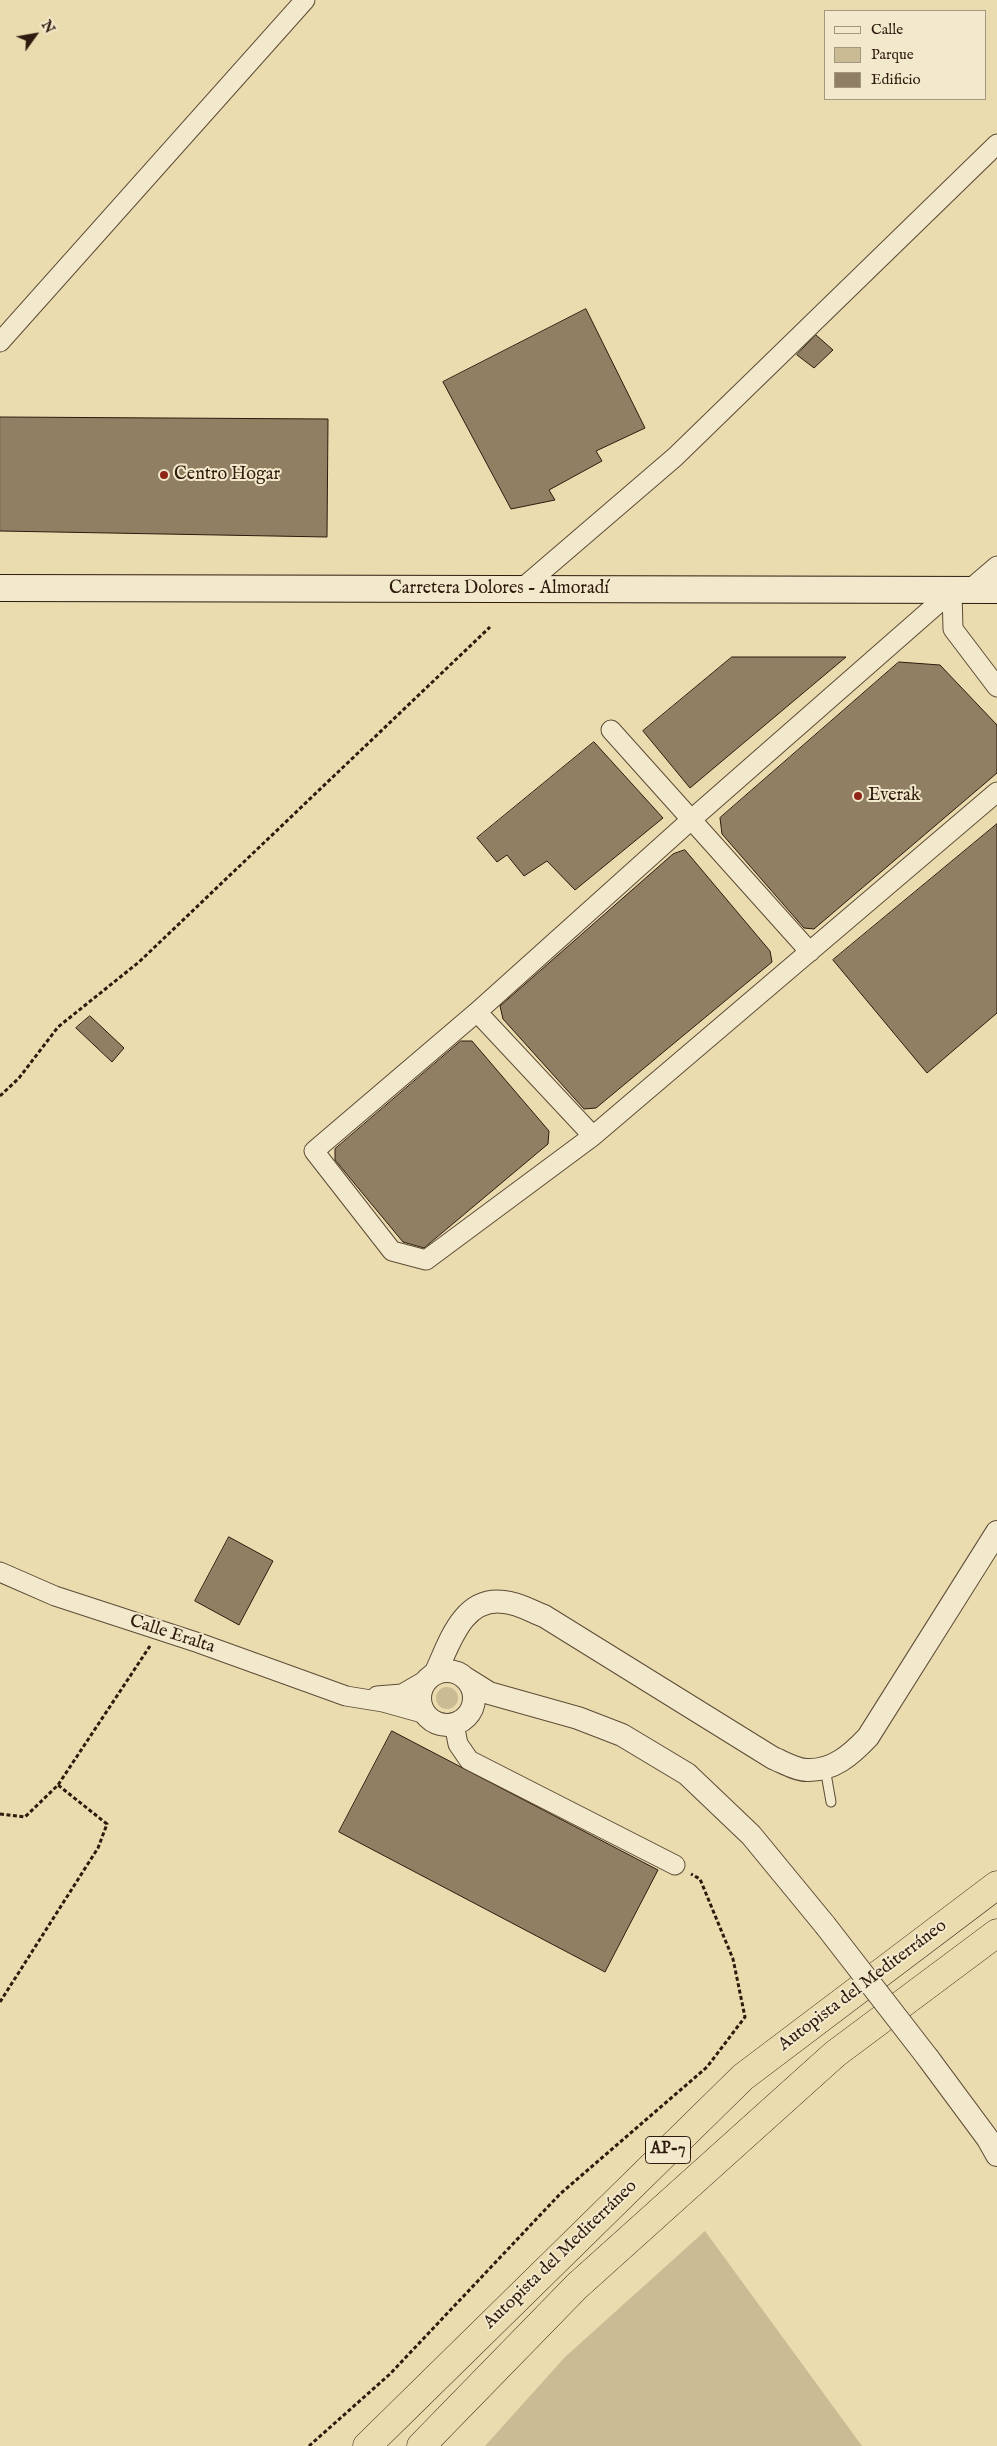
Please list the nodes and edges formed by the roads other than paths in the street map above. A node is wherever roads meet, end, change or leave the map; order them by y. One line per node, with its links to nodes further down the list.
1 (305, 0): 3 (street)
2 (997, 144): 6 (street)
3 (0, 342)
4 (997, 566): 8 (street)
5 (0, 588): 6 (main road, Carretera Dolores - Almoradí)
6 (520, 590): 8 (main road, Carretera Dolores - Almoradí)
7 (997, 590): 8 (main road, Carretera Dolores - Almoradí)
8 (960, 591): 9 (street); 12 (street)
9 (997, 687)
10 (611, 730): 12 (street)
11 (997, 792): 13 (street)
12 (692, 819): 13 (street); 14 (street)
13 (810, 952): 15 (street)
14 (477, 1012): 15 (street); 15 (street)
15 (594, 1136)
16 (997, 1532): 25 (street)
17 (0, 1572): 21 (street, Calle Eralta)
18 (456, 1629): 19 (street); 20 (street); 25 (street)
19 (431, 1677): 20 (street); 21 (street); 23 (street)
20 (463, 1677): 22 (street); 24 (street)
21 (346, 1696): 23 (street)
22 (536, 1706): 24 (street); 30 (street, bridge)
23 (426, 1714): 24 (street)
24 (461, 1719): 27 (street)
25 (825, 1768): 26 (lane)
26 (831, 1802)
27 (674, 1865)
28 (997, 1885): 31 (highway, Autopista del Mediterráneo / AP-7)
29 (997, 1933): 32 (highway, Autopista del Mediterráneo / AP-7)
30 (997, 2155)
31 (366, 2446)
32 (420, 2446)

